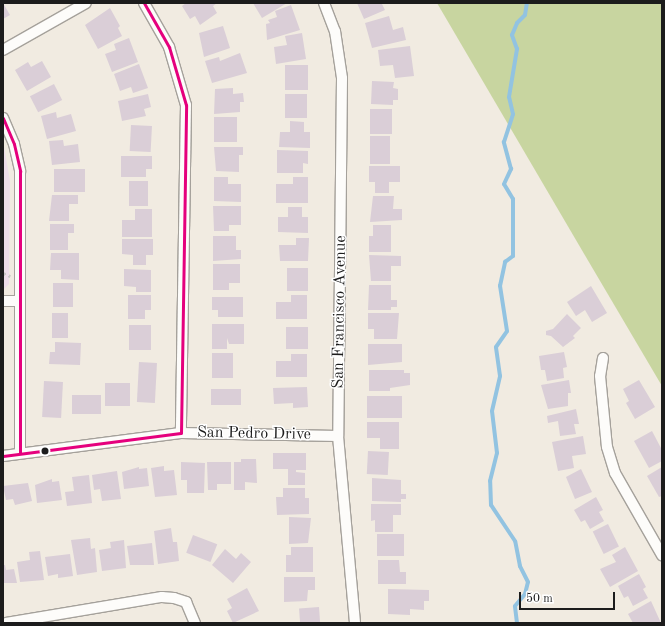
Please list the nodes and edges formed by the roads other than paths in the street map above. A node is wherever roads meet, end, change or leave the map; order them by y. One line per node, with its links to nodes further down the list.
1 (86, 3): 4 (street)
2 (144, 3): 9 (street)
3 (324, 3): 10 (street, San Francisco Avenue)
4 (3, 50)
5 (3, 118): 7 (street)
6 (3, 301): 7 (street)
7 (20, 301): 11 (street)
8 (603, 358): 13 (street)
9 (181, 433): 10 (street, San Pedro Drive); 11 (street, San Pedro Drive)
10 (338, 436): 16 (street, San Francisco Avenue)
11 (20, 453): 12 (street, San Pedro Drive)
12 (3, 456)
13 (662, 556)
14 (6, 623): 15 (street)
15 (195, 623)
16 (355, 623)

